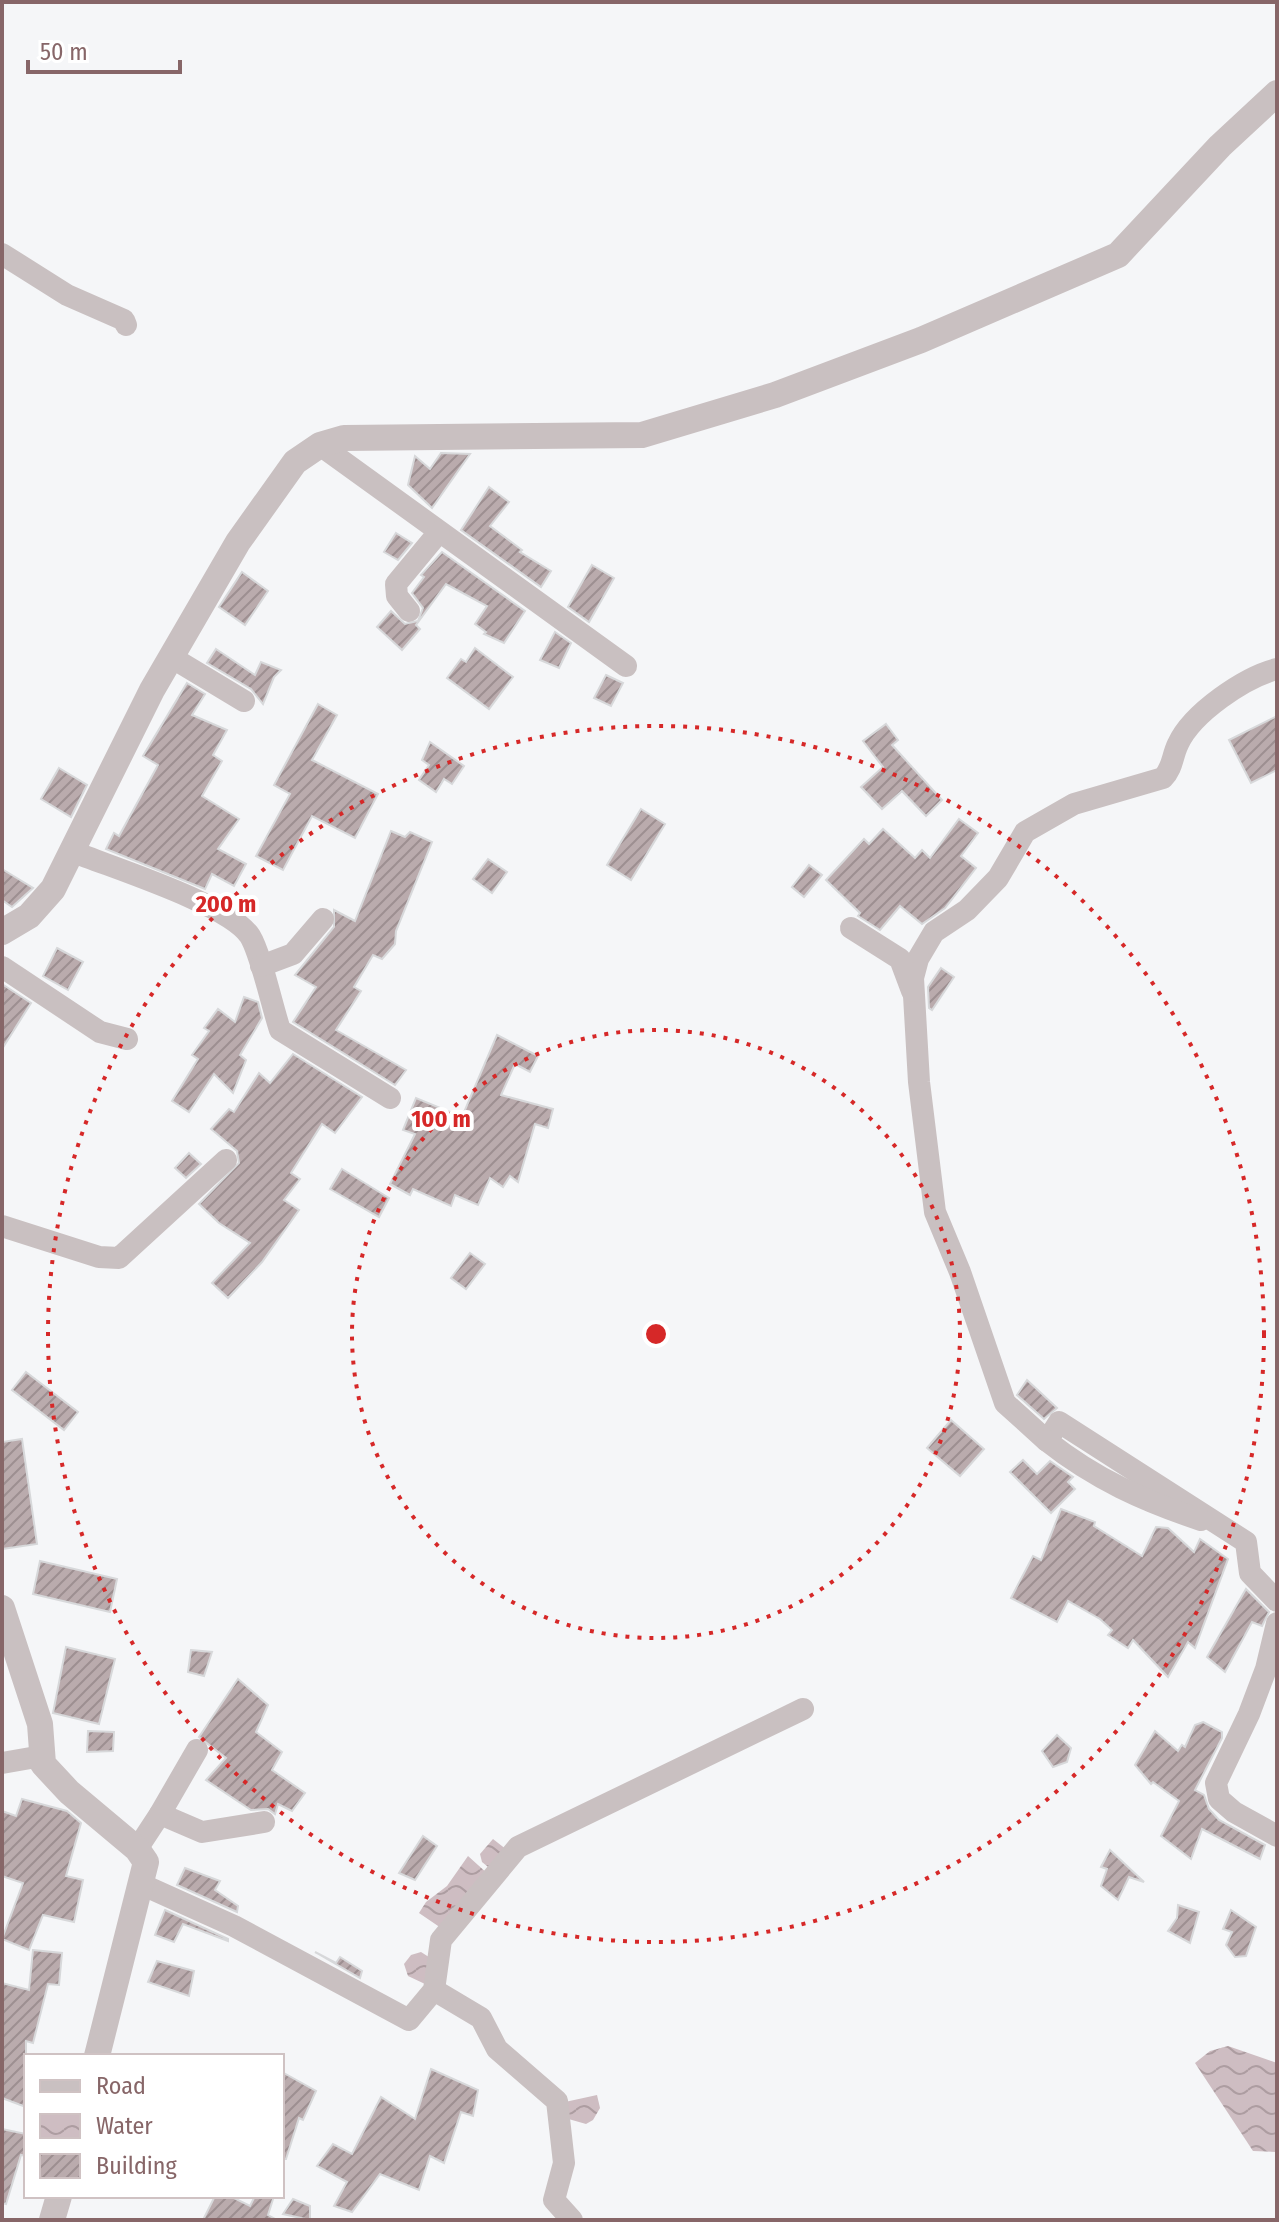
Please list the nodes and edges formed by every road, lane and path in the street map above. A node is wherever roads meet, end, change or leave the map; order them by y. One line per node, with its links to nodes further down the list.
1 (1277, 93): 4 (street)
2 (2, 254): 3 (street)
3 (126, 325)
4 (320, 445): 5 (street); 7 (street)
5 (439, 532): 6 (street); 8 (street)
6 (409, 611)
7 (171, 657): 10 (street); 11 (street)
8 (626, 666)
9 (1277, 669): 17 (street)
10 (244, 701)
11 (74, 852): 14 (street); 15 (street)
12 (323, 919): 15 (street)
13 (851, 928): 17 (street)
14 (2, 932)
15 (261, 966): 19 (street)
16 (2, 967): 18 (street)
17 (913, 996): 22 (street)
18 (127, 1039)
19 (390, 1098)
20 (226, 1160): 21 (street)
21 (2, 1226)
22 (1277, 1601)
23 (2, 1608): 27 (street)
24 (1277, 1623): 31 (street)
25 (803, 1709): 34 (street)
26 (197, 1750): 29 (street)
27 (42, 1756): 28 (street); 32 (street)
28 (2, 1763)
29 (160, 1814): 30 (street); 32 (street)
30 (264, 1822)
31 (1277, 1836)
32 (137, 1849): 33 (street)
33 (143, 1885): 34 (street); 35 (street)
34 (434, 1990): 38 (street)
35 (98, 2054)
36 (58, 2198): 37 (street)
37 (52, 2220)
38 (572, 2220)

